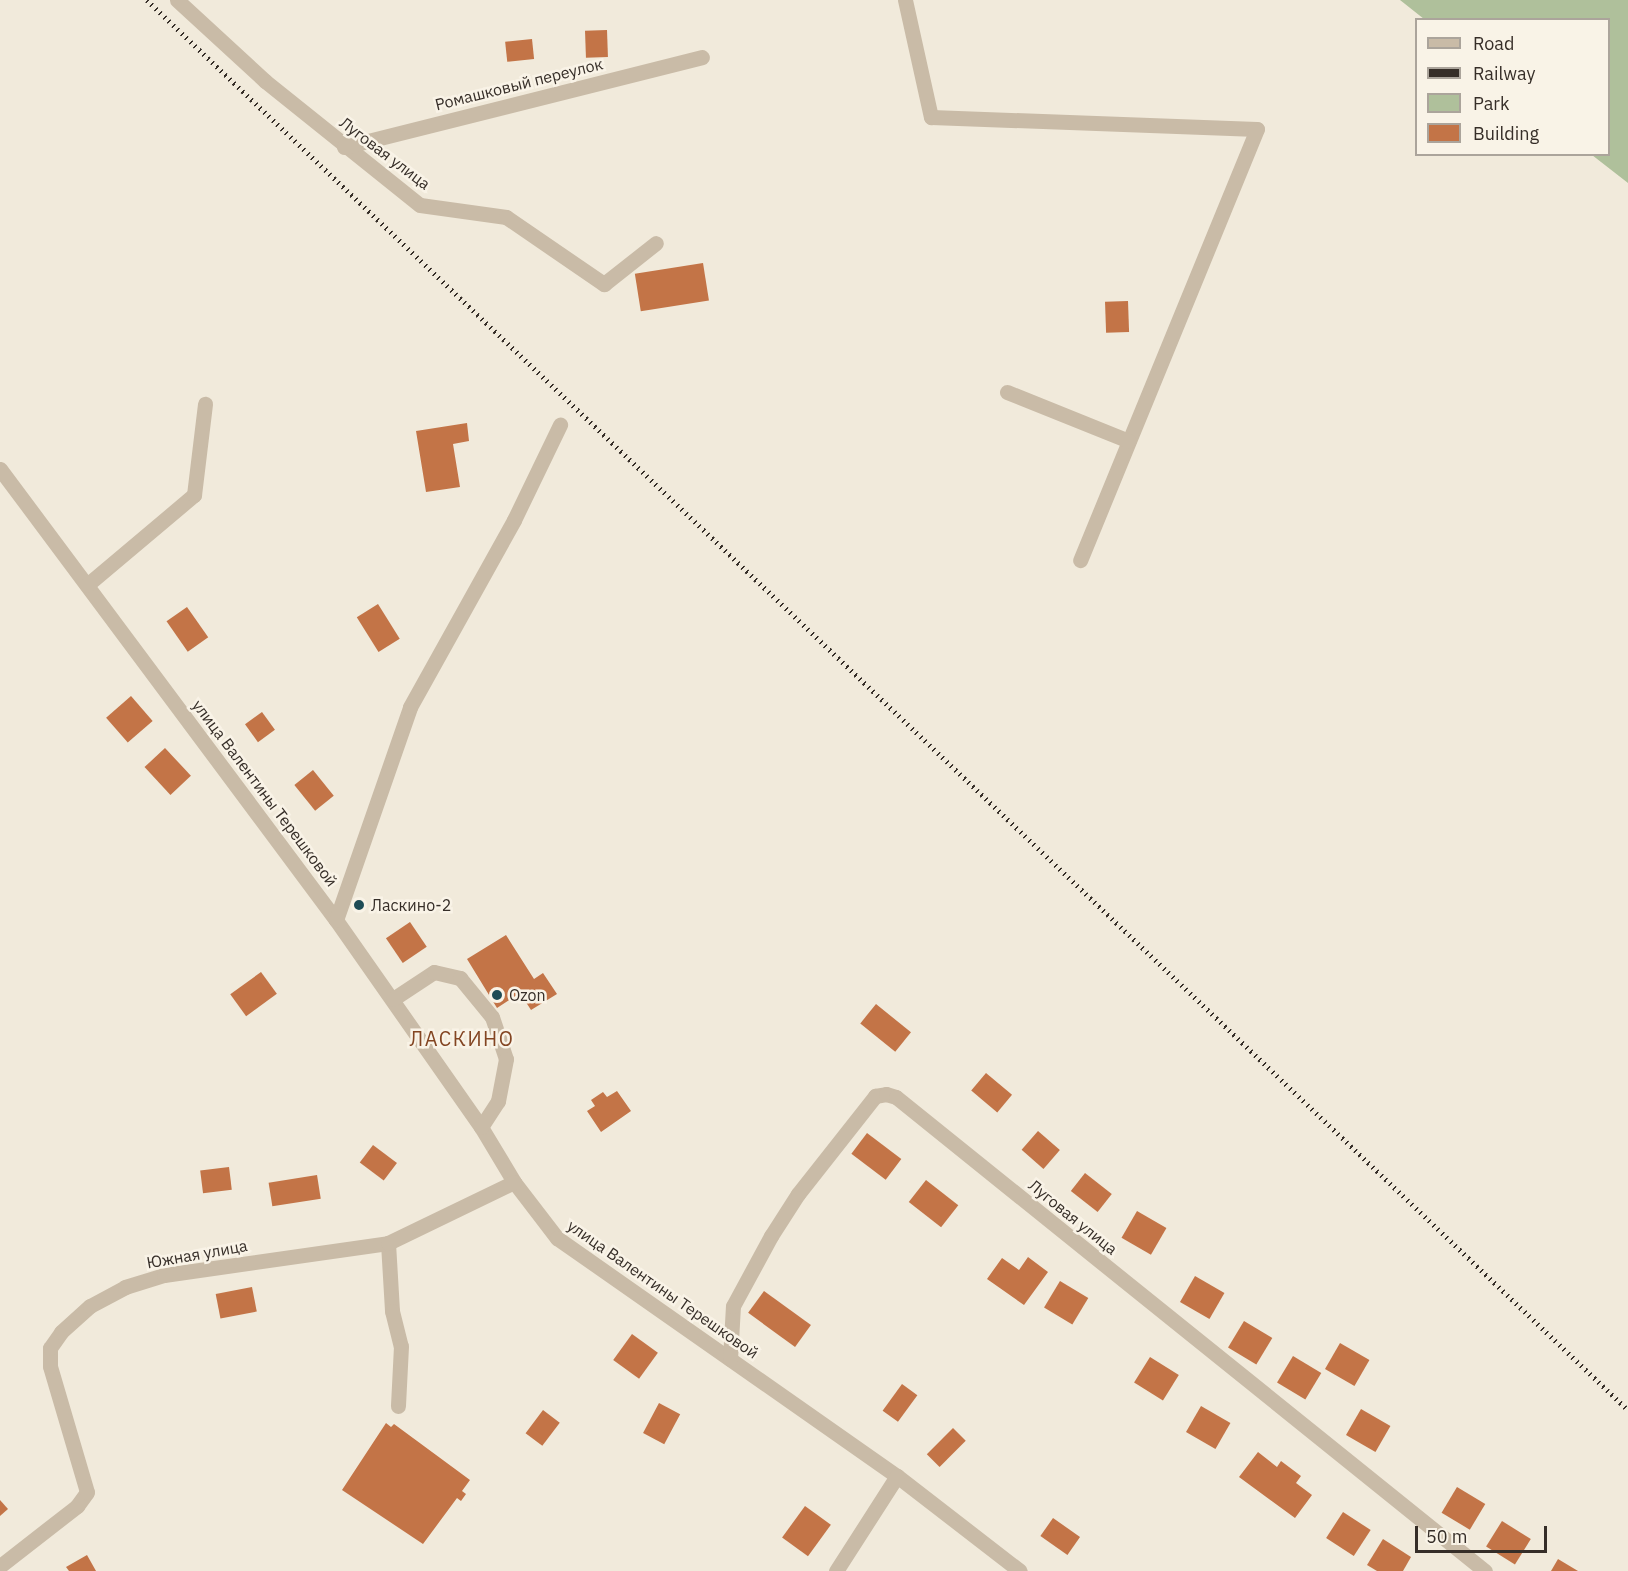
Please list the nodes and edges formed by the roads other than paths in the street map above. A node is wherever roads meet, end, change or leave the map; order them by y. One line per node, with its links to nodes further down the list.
1 (177, 0): 4 (street, Луговая улица)
2 (905, 0): 9 (street)
3 (702, 57): 4 (street, Ромашковый переулок)
4 (344, 147): 5 (street, Луговая улица)
5 (656, 243)
6 (1007, 392): 9 (street)
7 (205, 404): 12 (street)
8 (560, 425): 13 (street)
9 (1129, 441): 11 (street)
10 (0, 469): 12 (street, улица Валентины Терешковой)
11 (1080, 560)
12 (87, 585): 13 (street, улица Валентины Терешковой)
13 (336, 920): 14 (street, улица Валентины Терешковой)
14 (393, 999): 15 (street, улица Валентины Терешковой); 15 (street)
15 (481, 1127): 16 (street, улица Валентины Терешковой)
16 (514, 1182): 17 (street, Южная улица); 18 (street, улица Валентины Терешковой)
17 (388, 1243): 19 (street); 21 (street, Южная улица)
18 (730, 1359): 20 (street, улица Валентины Терешковой); 24 (street, Луговая улица)
19 (398, 1406)
20 (897, 1476): 22 (street); 23 (street, улица Валентины Терешковой)
21 (0, 1566)
22 (836, 1571)
23 (1020, 1571)
24 (1485, 1571)

